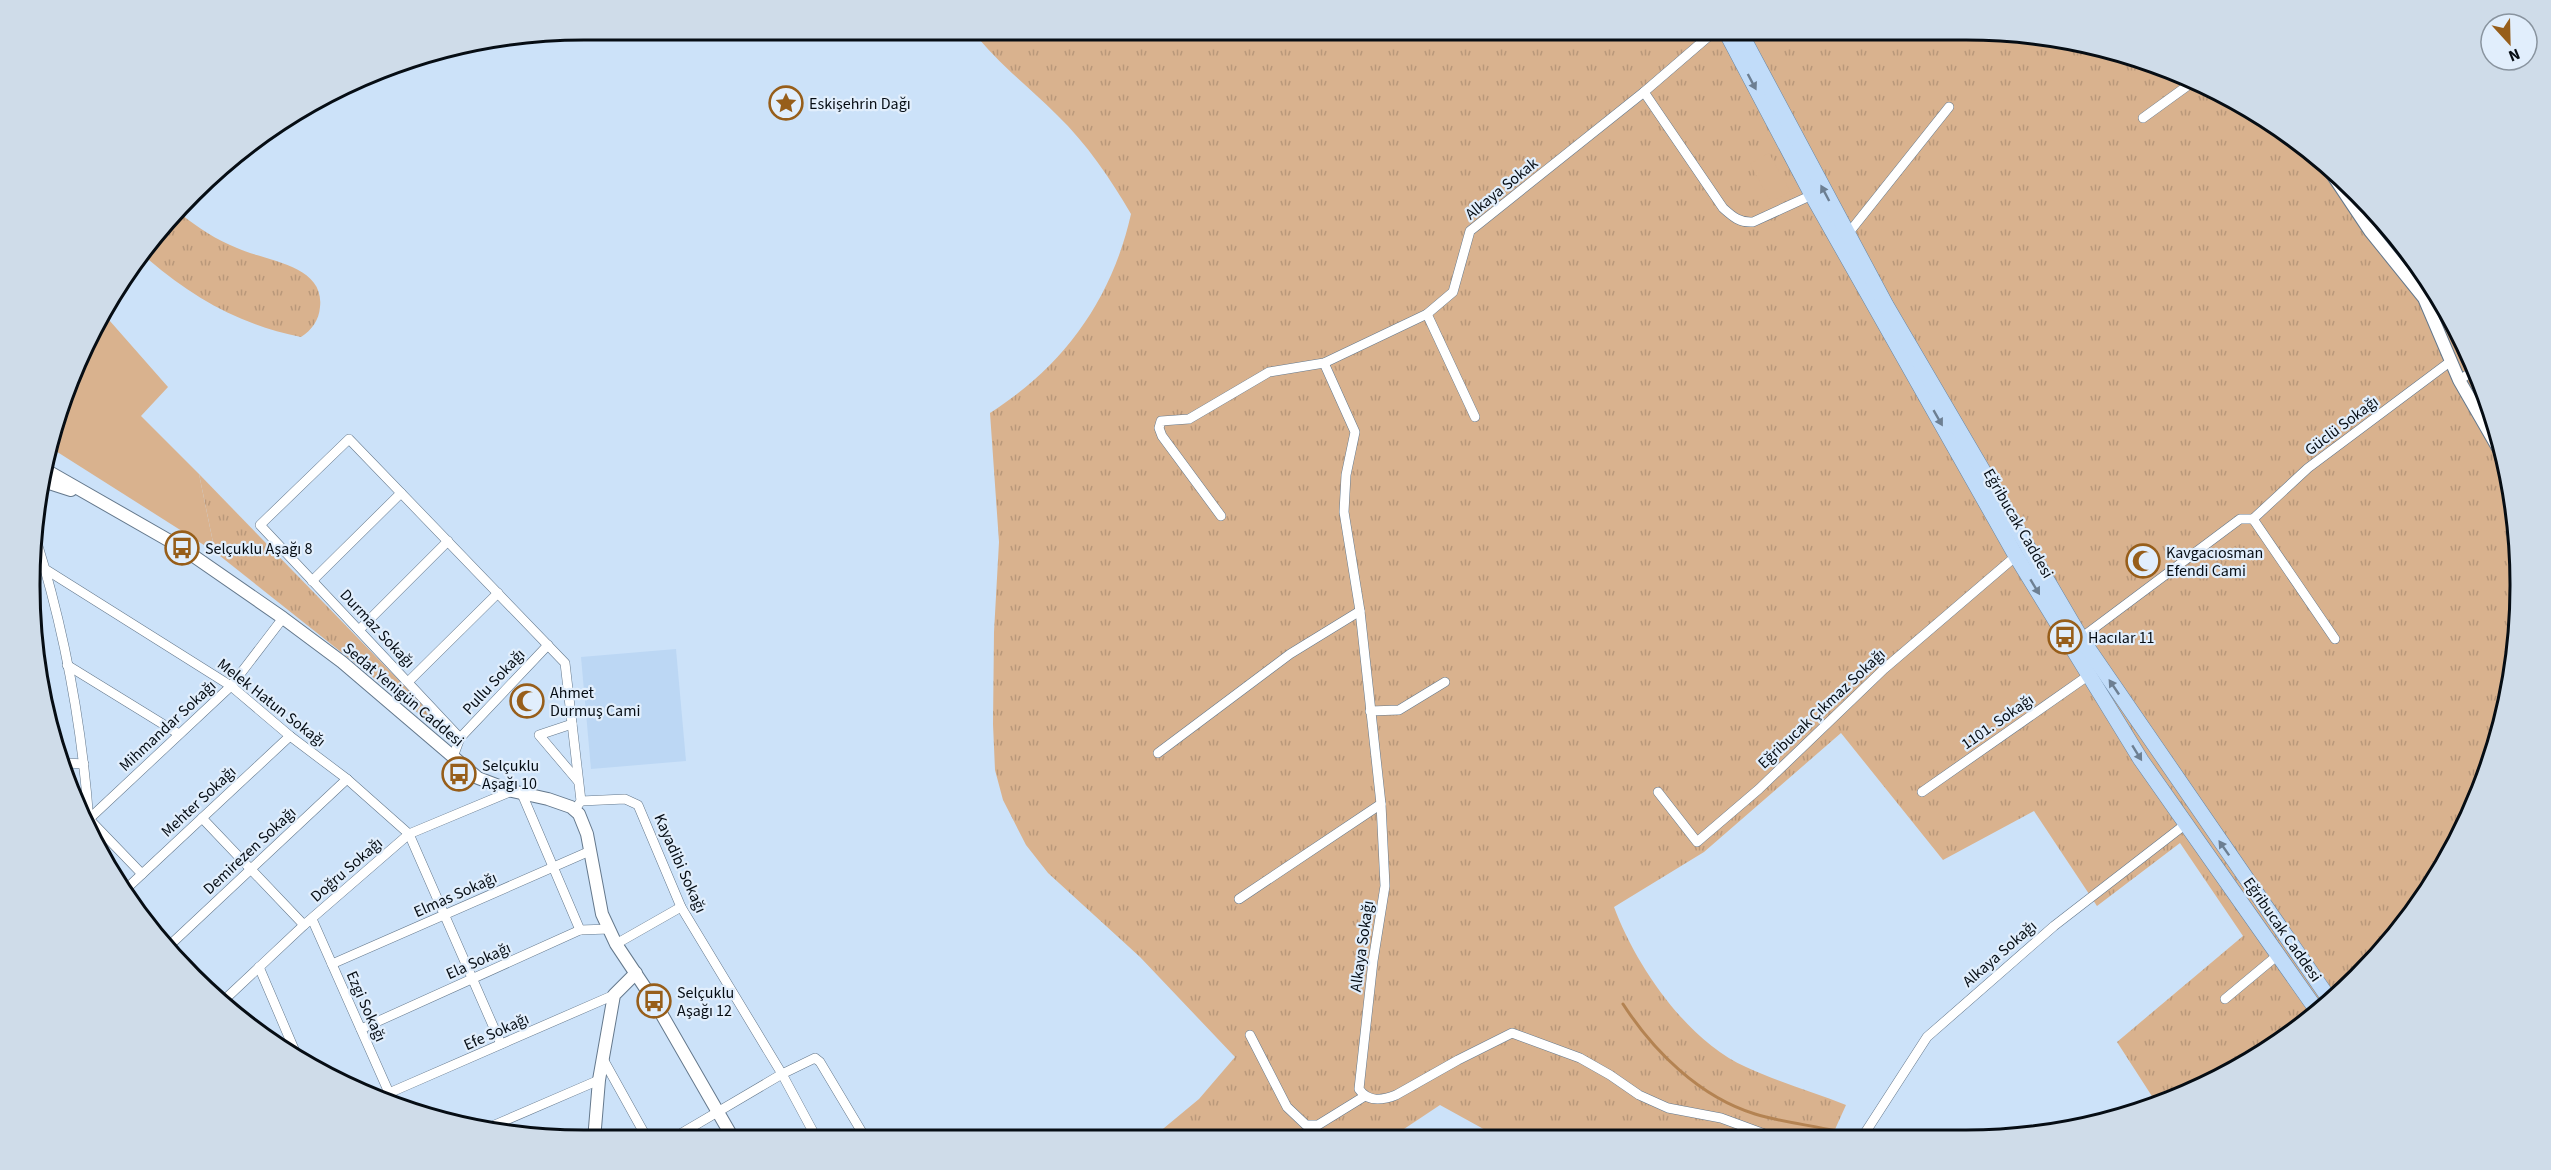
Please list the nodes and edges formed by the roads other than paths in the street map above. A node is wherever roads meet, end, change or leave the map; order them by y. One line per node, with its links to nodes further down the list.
1 (1703, 41): 5 (street, Alkaya Sokak)
2 (1731, 41): 8 (main road, Eğribucak Caddesi, one-way to 8)
3 (1745, 41): 10 (main road, Eğribucak Caddesi, one-way to 3)
4 (2185, 87): 7 (street)
5 (1644, 92): 8 (street); 13 (street, Alkaya Sokak)
6 (1949, 107): 10 (street)
7 (2143, 118)
8 (1812, 195): 27 (main road, Eğribucak Caddesi, one-way to 27)
9 (2347, 196): 12 (street)
10 (1847, 235): 35 (main road, Eğribucak Caddesi)
11 (2416, 278): 12 (street)
12 (2411, 282): 14 (street)
13 (1427, 314): 15 (street, Alkaya Sokak); 18 (street)
14 (2451, 361): 17 (street); 25 (street, Güclü Sokağı)
15 (1324, 363): 24 (street, Alkaya Sokak); 32 (street, Alkaya Sokağı)
16 (2468, 375): 17 (street)
17 (2459, 380): 19 (street)
18 (1475, 417)
19 (2488, 430)
20 (52, 474): 23 (street)
21 (50, 483): 23 (street)
22 (401, 493): 26 (street); 30 (street); 30 (street, Durmaz Sokağı)
23 (92, 497): 33 (street, Sedat Yenigün Caddesi)
24 (1221, 516)
25 (2253, 519): 35 (street, Güclü Sokağı); 36 (street)
26 (448, 541): 31 (street); 34 (street)
27 (2016, 556): 39 (main road, Eğribucak Caddesi, one-way to 39); 54 (street, Eğribucak Çıkmaz Sokağı)
28 (42, 558): 29 (street)
29 (45, 569): 38 (street); 42 (street, Melek Hatun Sokağı)
30 (312, 580): 34 (street, Durmaz Sokağı)
31 (498, 593): 37 (street); 40 (street)
32 (1360, 612): 43 (street, Alkaya Sokağı); 48 (street)
33 (283, 618): 42 (street, Mihmandar Sokağı); 49 (street, Sedat Yenigün Caddesi)
34 (358, 630): 40 (street, Durmaz Sokağı)
35 (2082, 638): 83 (main road, Eğribucak Caddesi, one-way to 35)
36 (2335, 639)
37 (548, 645): 44 (street); 47 (street, Pullu Sokağı)
38 (67, 665): 45 (street); 51 (street)
39 (2089, 675): 55 (street, 1101. Sokağı); 62 (main road, Eğribucak Caddesi, one-way to 62)
40 (408, 682): 47 (street, Durmaz Sokağı)
41 (1445, 682): 43 (street)
42 (231, 686): 45 (street, Mihmandar Sokağı); 46 (street, Melek Hatun Sokağı)
43 (1370, 711): 57 (street, Alkaya Sokağı)
44 (572, 724): 53 (street); 53 (street)
45 (179, 734): 60 (street, Mihmandar Sokağı)
46 (290, 736): 52 (street, Melek Hatun Sokağı); 61 (street, Mehter Sokağı)
47 (460, 738): 49 (street)
48 (1158, 753)
49 (453, 757): 56 (street, Sedat Yenigün Caddesi)
50 (70, 763): 51 (street)
51 (84, 764): 58 (street)
52 (347, 779): 64 (street, Melek Hatun Sokağı); 67 (street, Demirezen Sokağı)
53 (578, 781): 59 (street)
54 (1658, 792)
55 (1922, 792)
56 (517, 793): 59 (street, Sedat Yenigün Caddesi); 64 (street, Doğru Sokağı); 66 (street)
57 (1381, 804): 70 (street); 96 (street, Alkaya Sokağı)
58 (88, 805)
59 (578, 806): 65 (street); 71 (street, Kayadibi Sokağı)
60 (93, 817)
61 (202, 818): 67 (street, Ezgi Sokağı); 68 (street, Mehter Sokağı)
62 (2187, 823): 78 (main road, Eğribucak Caddesi); 106 (street, Alkaya Sokağı)
63 (100, 832): 68 (street)
64 (409, 834): 72 (street); 73 (street, Doğru Sokağı)
65 (590, 851): 66 (street, Elmas Sokağı); 74 (street)
66 (553, 867): 72 (street, Elmas Sokağı); 75 (street)
67 (252, 868): 73 (street, Ezgi Sokağı); 76 (street, Demirezen Sokağı)
68 (142, 874): 69 (street, Mehter Sokağı)
69 (130, 885)
70 (1239, 899)
71 (681, 906): 77 (street); 93 (street, Kayadibi Sokağı)
72 (444, 915): 79 (street, Elmas Sokağı); 82 (street)
73 (308, 922): 79 (street, Ezgi Sokağı); 80 (street, Doğru Sokağı)
74 (609, 929): 75 (street, Ela Sokağı); 77 (street)
75 (580, 930): 82 (street, Ela Sokağı)
76 (174, 941)
77 (616, 944): 81 (street)
78 (2279, 954): 86 (street); 87 (main road, Eğribucak Caddesi)
79 (332, 964): 88 (street, Ezgi Sokağı)
80 (259, 967): 85 (street, Doğru Sokağı); 90 (street)
81 (636, 973): 84 (street); 97 (street)
82 (472, 978): 88 (street, Ela Sokağı); 91 (street)
83 (2326, 993)
84 (614, 995): 91 (street, Efe Sokağı); 92 (street)
85 (228, 996)
86 (2225, 999)
87 (2313, 1004)
88 (361, 1029): 95 (street, Ezgi Sokağı)
89 (1251, 1035): 96 (street)
90 (292, 1044)
91 (501, 1044): 95 (street, Efe Sokağı)
92 (603, 1059): 94 (street); 100 (street)
93 (782, 1074): 97 (street); 103 (street, Kayadibi Sokağı); 104 (street)
94 (599, 1080): 98 (street); 99 (street)
95 (389, 1093)
96 (1365, 1096): 105 (street)
97 (719, 1112): 101 (street); 102 (street)
98 (500, 1123)
99 (595, 1130)
100 (642, 1130)
101 (688, 1130)
102 (729, 1130)
103 (812, 1130)
104 (861, 1130)
105 (1754, 1130)
106 (1867, 1130)

